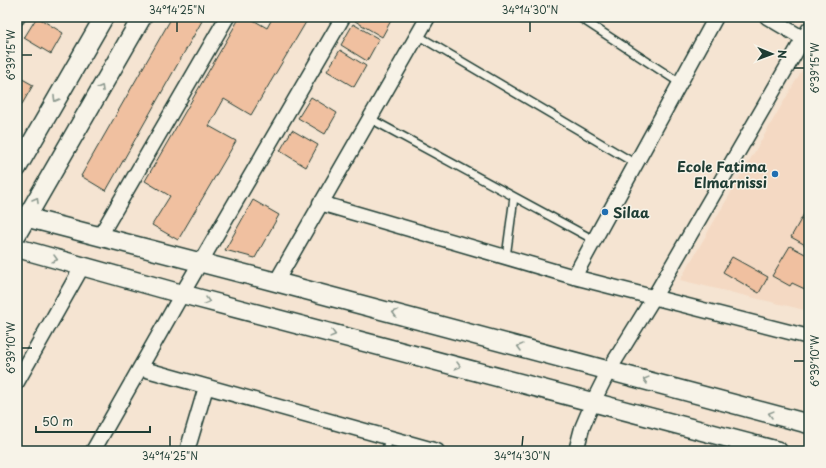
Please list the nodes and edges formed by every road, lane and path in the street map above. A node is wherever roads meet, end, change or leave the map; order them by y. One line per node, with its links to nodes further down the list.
1 (104, 17): 14 (street, one-way to 14)
2 (142, 17): 17 (street, one-way to 2)
3 (227, 17): 19 (street)
4 (343, 17): 23 (street)
5 (428, 17): 9 (street)
6 (579, 17): 11 (lane)
7 (716, 17): 11 (street)
8 (767, 17): 10 (street)
9 (417, 35): 12 (street); 13 (lane)
10 (807, 36): 28 (street)
11 (680, 83): 13 (street)
12 (370, 118): 15 (lane); 16 (street)
13 (636, 164): 20 (street)
14 (17, 168)
15 (514, 197): 20 (lane); 22 (lane)
16 (320, 203): 22 (street); 26 (street)
17 (22, 216): 18 (street); 19 (street)
18 (17, 234)
19 (100, 236): 23 (street)
20 (594, 240): 25 (street)
21 (17, 248): 24 (street, one-way to 24)
22 (506, 257): 25 (street)
23 (200, 262): 26 (street); 27 (street)
24 (82, 267): 27 (street); 32 (street)
25 (574, 277): 28 (street)
26 (276, 282): 31 (street, one-way to 26)
27 (182, 294): 30 (street); 34 (street, one-way to 34)
28 (654, 297): 29 (street); 31 (street)
29 (809, 337)
30 (140, 368): 33 (street); 37 (street)
31 (609, 370): 34 (street); 35 (street, one-way to 31)
32 (17, 382)
33 (206, 387): 36 (street); 38 (street)
34 (592, 402): 40 (street); 41 (street)
35 (809, 424)
36 (387, 444): 39 (street)
37 (93, 451)
38 (187, 451)
39 (437, 451)
40 (576, 451)
41 (778, 451)

